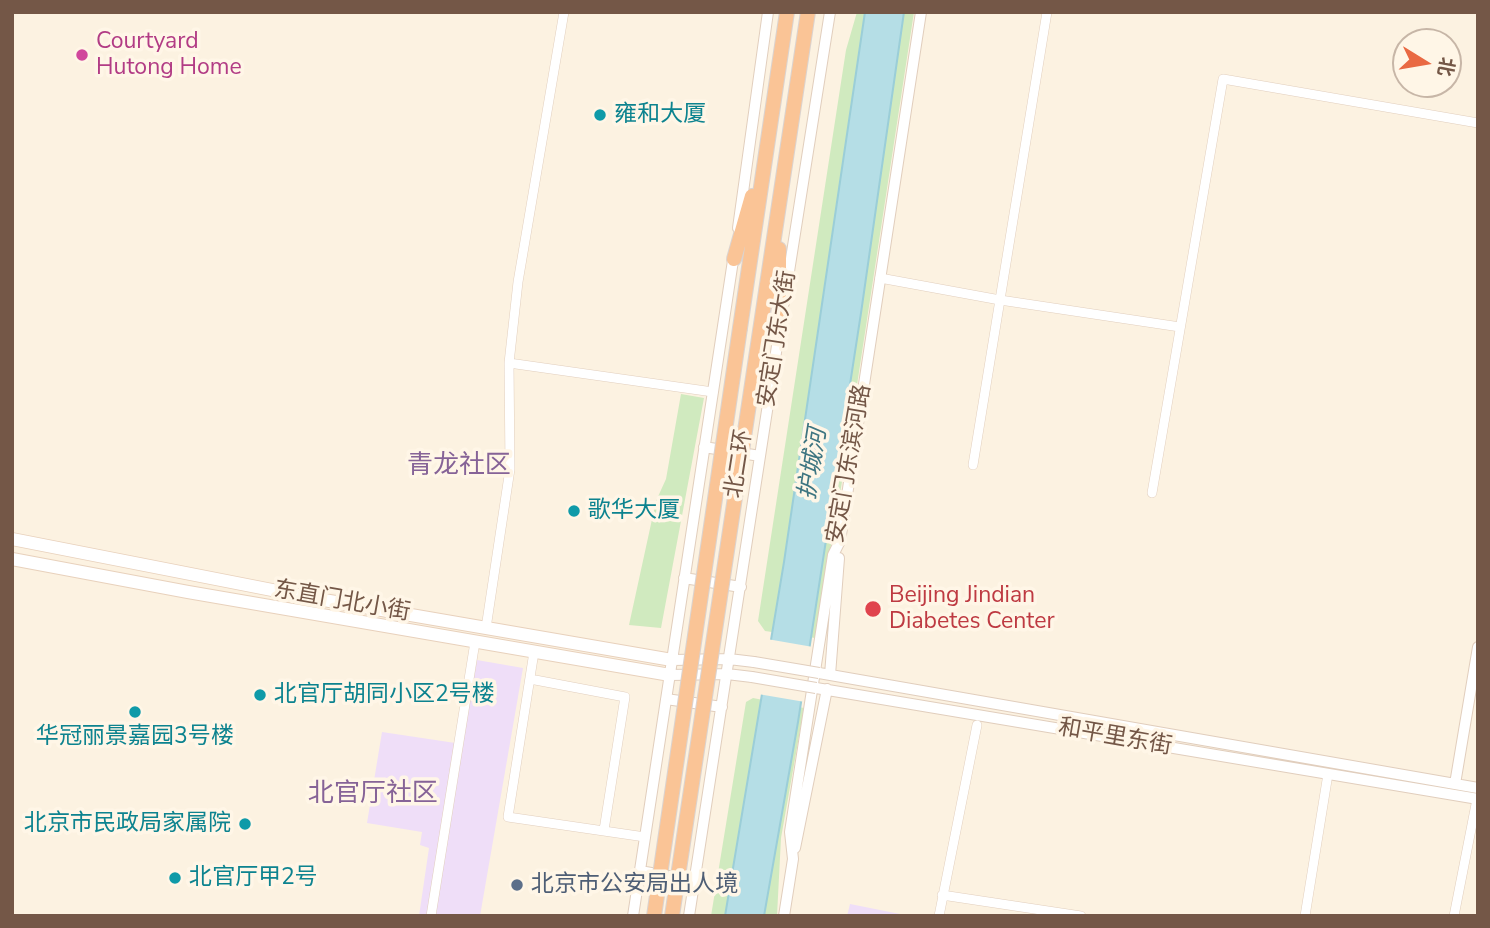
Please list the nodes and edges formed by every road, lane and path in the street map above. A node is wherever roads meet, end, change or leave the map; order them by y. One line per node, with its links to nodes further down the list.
1 (564, 12): 16 (street)
2 (768, 12): 11 (street)
3 (787, 12): 9 (highway, 北二环)
4 (808, 12): 10 (highway, 北二环)
5 (830, 12): 15 (street, 安定门东大街)
6 (921, 12): 12 (street, 安定门东滨河路)
7 (1047, 12): 13 (street)
8 (1478, 124): 14 (street)
9 (767, 144): 11 (highway); 55 (highway, 北二环, bridge)
10 (780, 195): 15 (highway); 56 (highway, 北二环, bridge)
11 (734, 259): 17 (street)
12 (880, 278): 13 (street); 23 (street, 安定门东滨河路)
13 (1000, 300): 14 (street); 20 (street)
14 (1180, 327): 21 (street)
15 (779, 338): 19 (street, 安定门东大街)
16 (509, 363): 17 (street); 29 (street)
17 (713, 392): 18 (street)
18 (704, 447): 19 (street); 25 (street)
19 (761, 456): 26 (street, 安定门东大街)
20 (973, 465)
21 (1152, 493)
22 (12, 539): 27 (main road, 东直门北小街)
23 (841, 541): 36 (street); 49 (street, 安定门东滨河路)
24 (12, 559): 28 (main road, 东直门北小街)
25 (684, 578): 26 (street); 34 (street)
26 (740, 587): 33 (street, 安定门东大街)
27 (318, 599): 28 (street); 29 (main road, 东直门北小街)
28 (315, 614): 30 (main road, 东直门北小街)
29 (486, 628): 34 (main road, 东直门北小街)
30 (475, 642): 32 (main road, 东直门北小街); 53 (street)
31 (1478, 647): 44 (street)
32 (534, 652): 37 (main road, 东直门北小街); 38 (street)
33 (729, 659): 34 (street, 和平里东街); 35 (street, 安定门东大街); 36 (street, 和平里东街, bridge)
34 (672, 660): 37 (street)
35 (727, 674): 37 (street, 和平里东街); 39 (street, 和平里东街, bridge); 41 (street, 安定门东大街)
36 (824, 674): 44 (street, 和平里东街)
37 (670, 675): 40 (street)
38 (530, 679): 47 (street); 47 (street)
39 (822, 689): 43 (street, 和平里东街); 49 (street)
40 (666, 699): 41 (street); 48 (street)
41 (722, 708): 51 (street, 安定门东大街)
42 (977, 725): 52 (street)
43 (1328, 774): 46 (street, 和平里东街); 61 (street)
44 (1455, 785): 45 (street, 和平里东街); 46 (street)
45 (1478, 788)
46 (1477, 799): 62 (street)
47 (604, 830): 48 (street)
48 (645, 837): 50 (street)
49 (793, 859): 58 (street, 安定门东滨河路)
50 (640, 871): 51 (street); 54 (street)
51 (694, 881): 57 (street, 安定门东大街)
52 (942, 895): 59 (street); 60 (street)
53 (431, 916)
54 (633, 916)
55 (654, 916)
56 (672, 916)
57 (689, 916)
58 (784, 916)
59 (939, 916)
60 (1081, 916)
61 (1305, 916)
62 (1454, 916)

